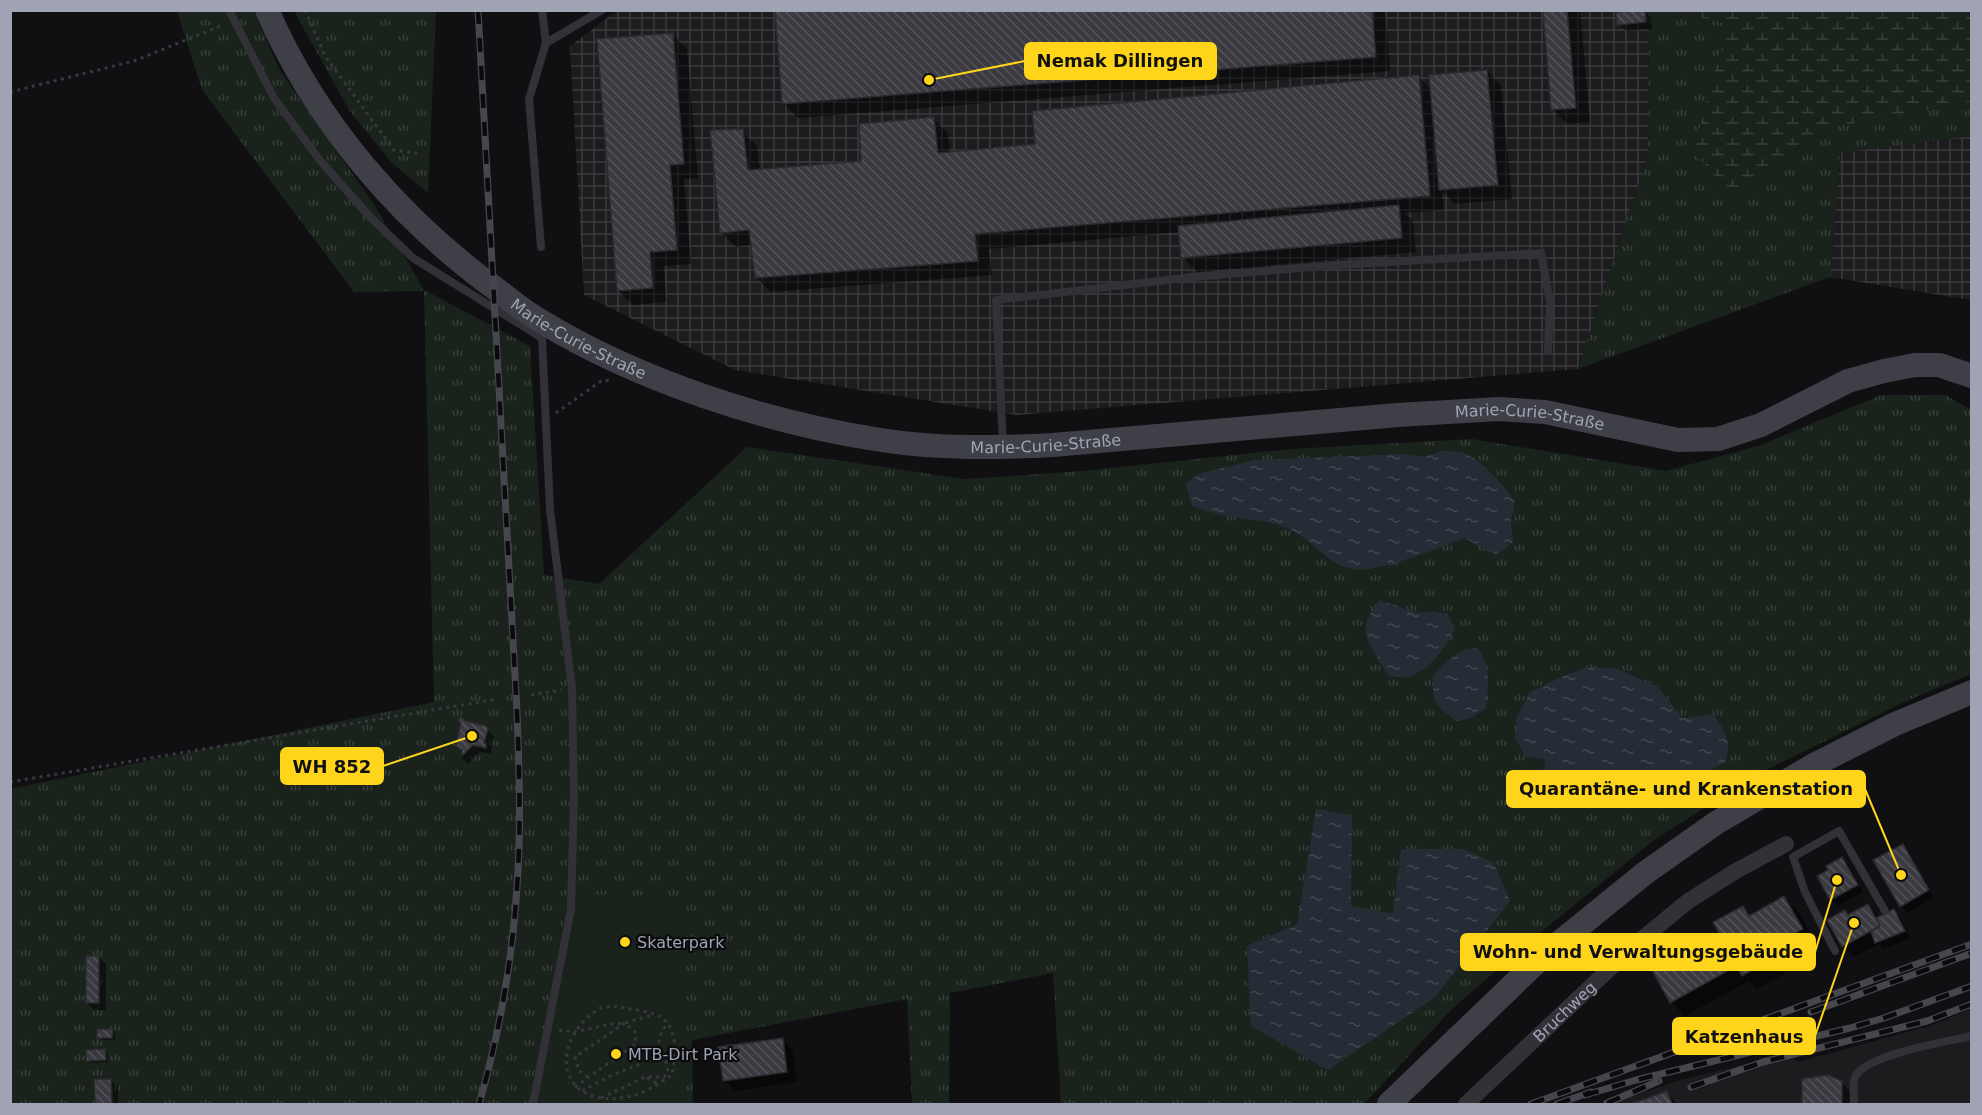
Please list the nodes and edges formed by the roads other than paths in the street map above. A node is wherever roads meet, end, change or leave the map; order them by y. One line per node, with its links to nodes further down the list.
1 (229, 10): 15 (lane)
2 (267, 10): 9 (main road, Marie-Curie-Straße)
3 (542, 10): 5 (lane)
4 (602, 10): 5 (lane)
5 (546, 43): 6 (lane)
6 (541, 247)
7 (1548, 350): 9 (lane)
8 (1971, 376): 9 (main road, Marie-Curie-Straße)
9 (1003, 447)
10 (1971, 692): 16 (main road)
11 (1790, 850): 12 (lane); 13 (lane); 17 (street, Bruchweg)
12 (1885, 911)
13 (1835, 951)
14 (1971, 1036): 18 (lane)
15 (533, 1104)
16 (1389, 1104)
17 (1466, 1104)
18 (1854, 1104)

